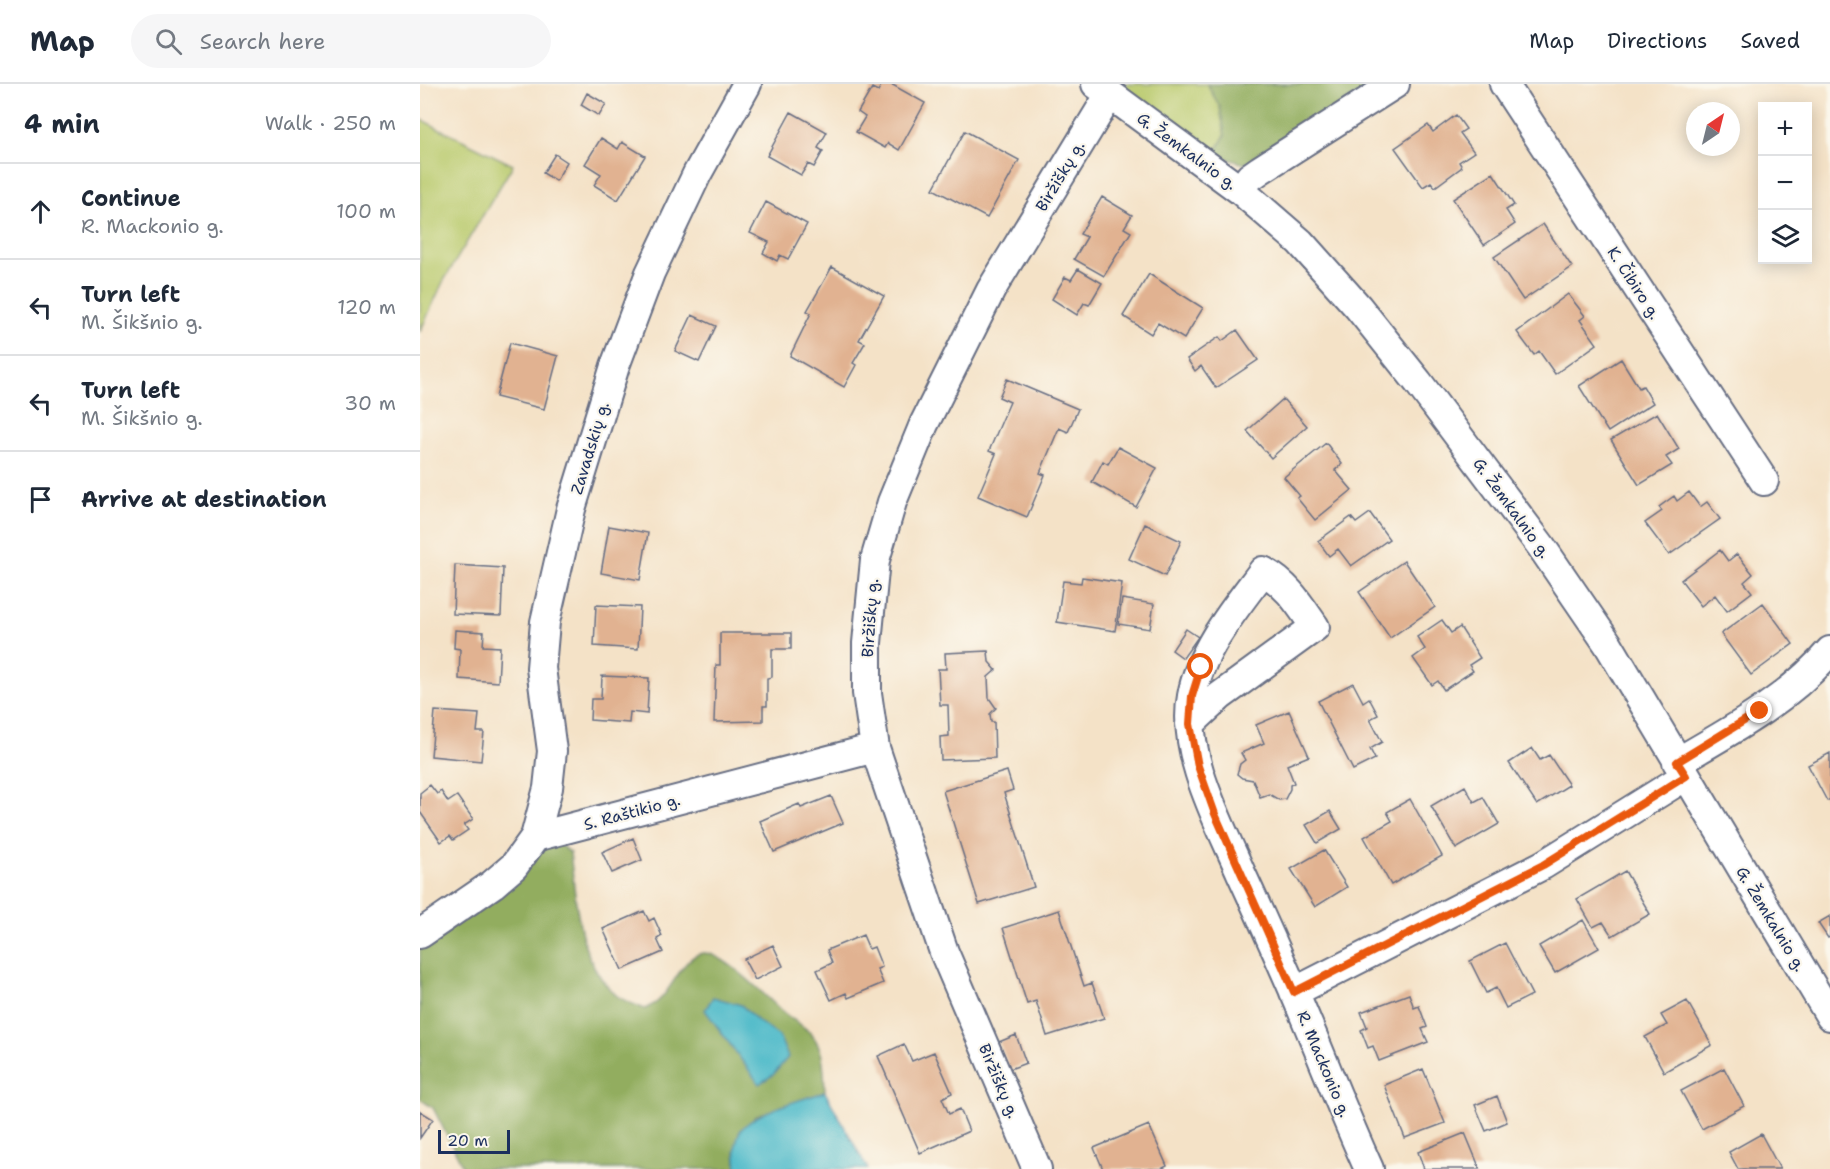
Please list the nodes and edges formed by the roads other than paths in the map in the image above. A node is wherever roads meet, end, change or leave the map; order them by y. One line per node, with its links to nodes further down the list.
1 (747, 84): 11 (street, Zavadskių g.)
2 (1395, 84): 5 (street)
3 (1504, 84): 6 (street, K. Čibiro g.)
4 (1103, 89): 5 (street, G. Žemkalnio g.); 9 (street, Biržiškų g.)
5 (1240, 190): 10 (street, G. Žemkalnio g.)
6 (1764, 482)
7 (1827, 659): 10 (street)
8 (1190, 724): 8 (street, R. Mackonio g.); 13 (street, R. Mackonio g.)
9 (875, 748): 11 (street, S. Raštikio g.); 15 (street, Biržiškų g.)
10 (1681, 769): 13 (street); 14 (street, G. Žemkalnio g.)
11 (535, 837): 12 (street)
12 (420, 934)
13 (1294, 992): 16 (street, R. Mackonio g.)
14 (1830, 1016)
15 (1037, 1169)
16 (1369, 1169)

